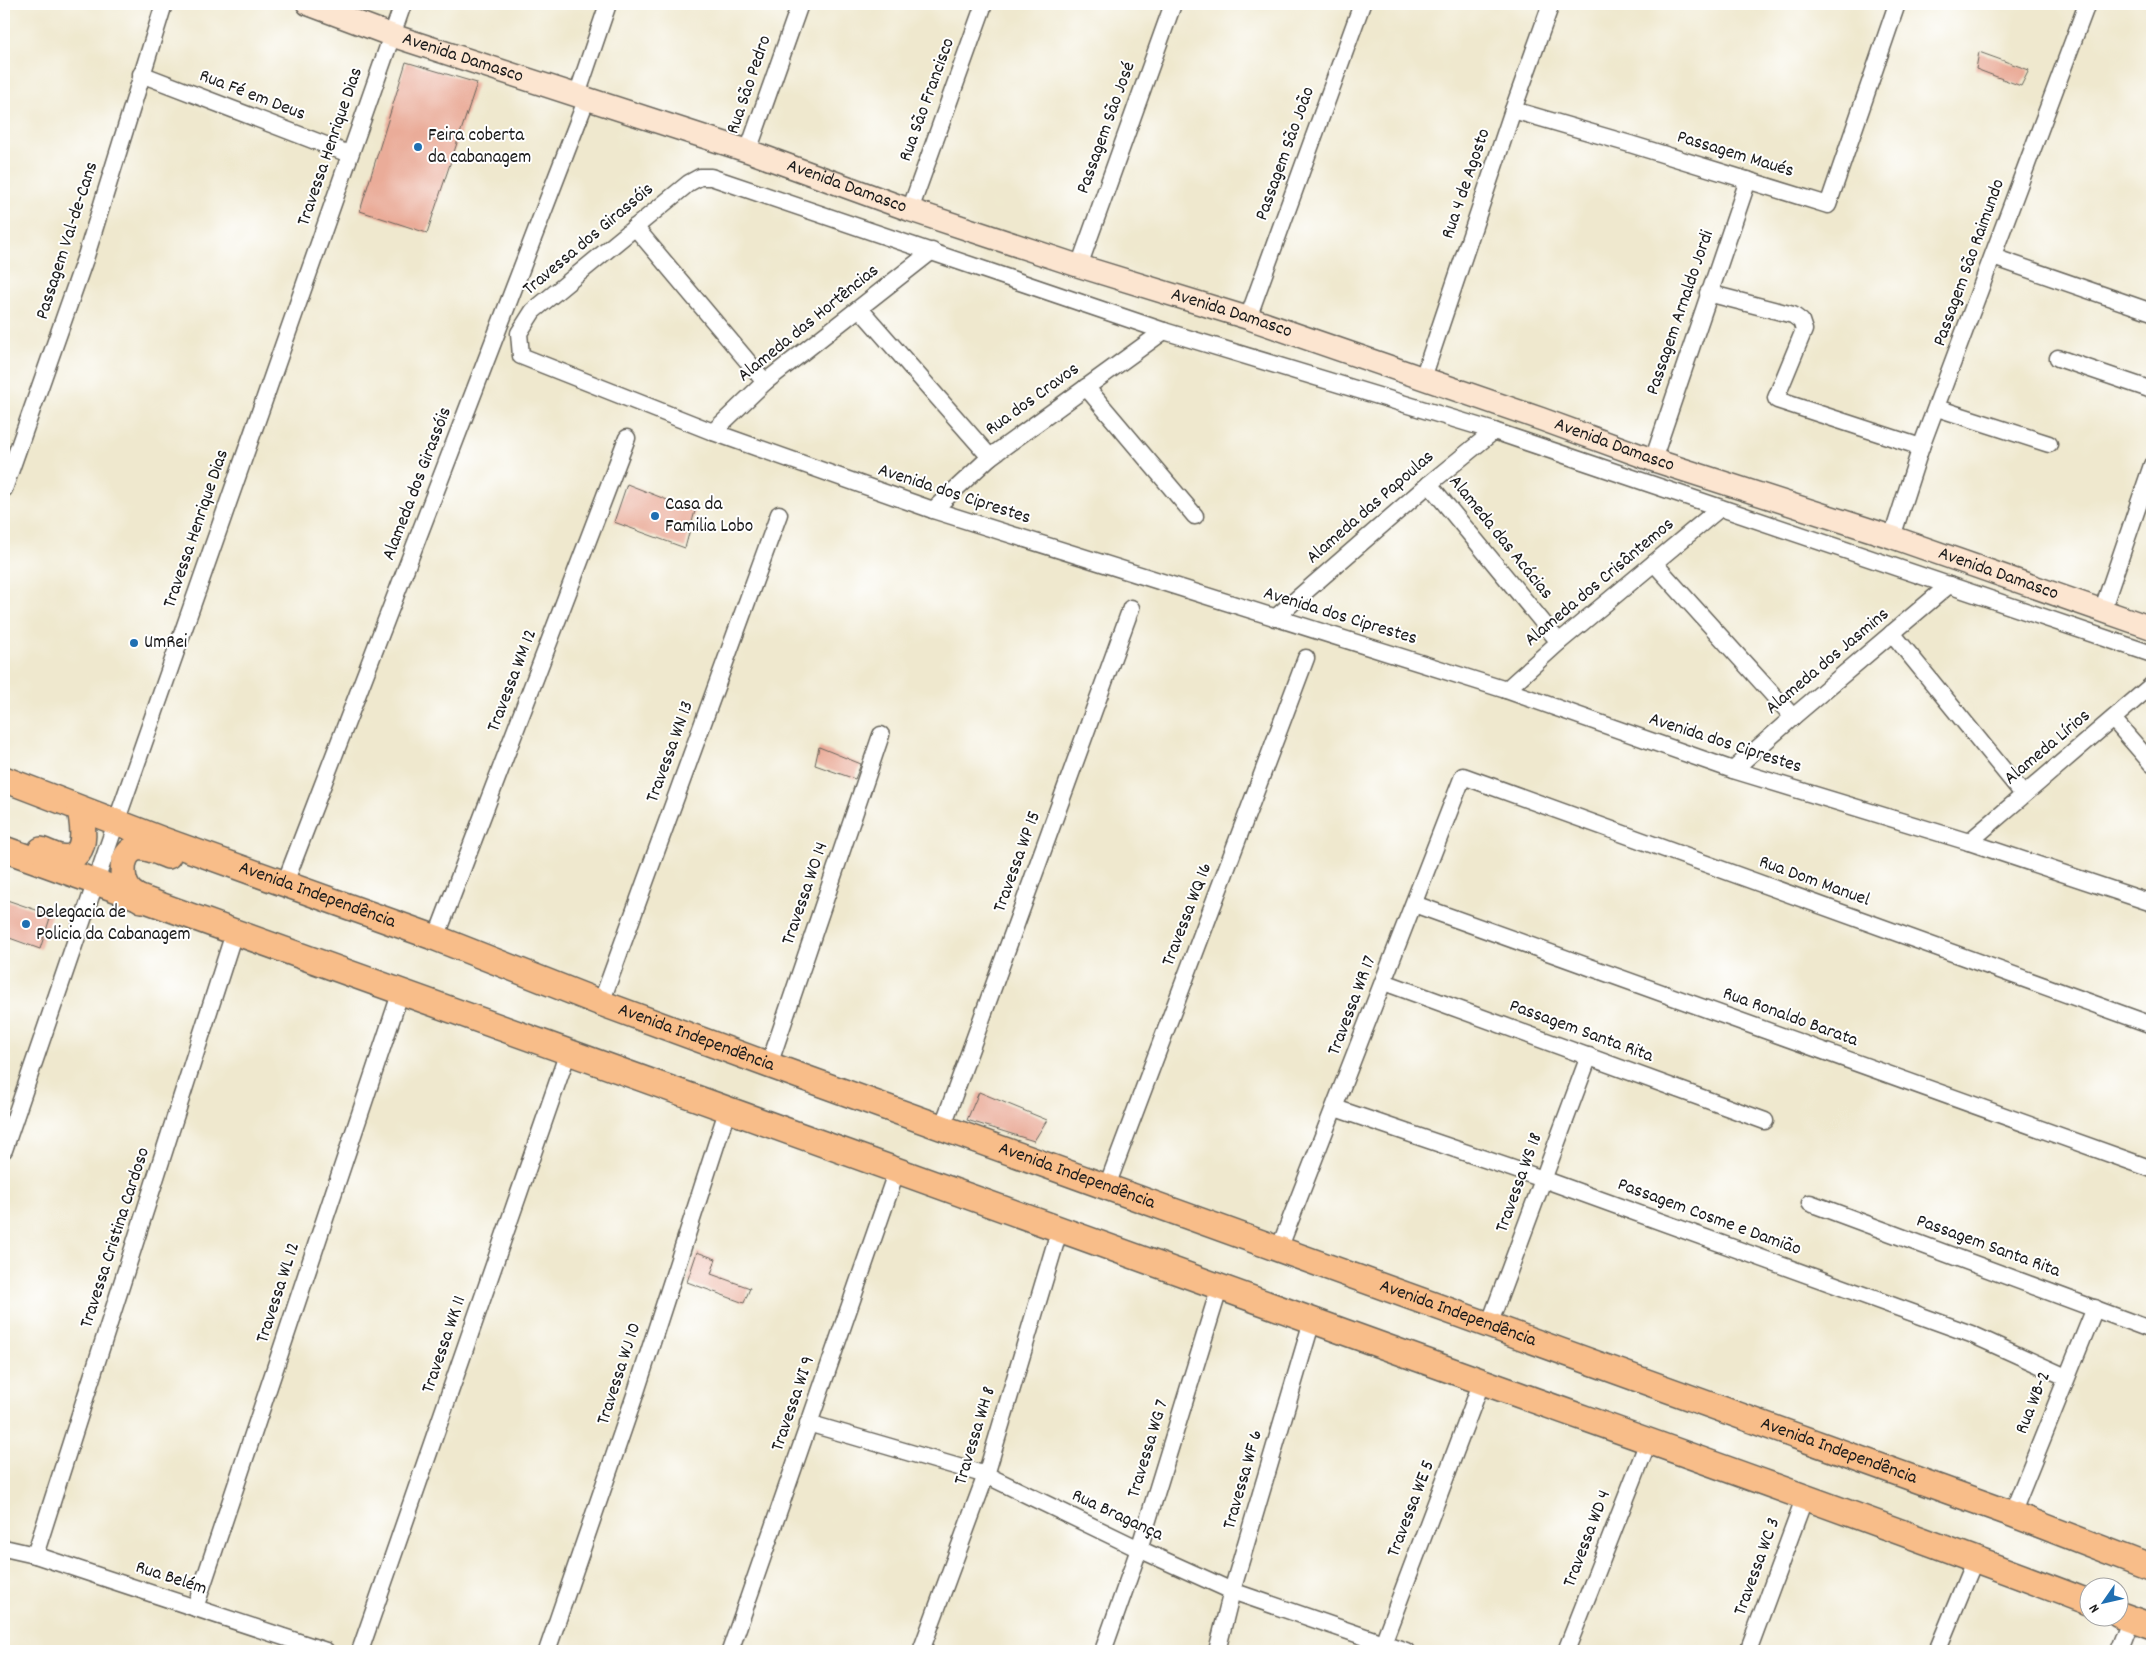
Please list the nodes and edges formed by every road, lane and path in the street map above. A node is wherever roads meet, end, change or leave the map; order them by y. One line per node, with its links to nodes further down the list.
1 (164, 4): 13 (street, Passagem Val-de-Cans)
2 (308, 4): 12 (street, Avenida Damasco)
3 (403, 4): 12 (street, Travessa Henrique Dias)
4 (608, 4): 14 (street, Alameda dos Girassóis)
5 (800, 4): 16 (street, Rua São Pedro)
6 (984, 4): 20 (street, Rua São Francisco)
7 (1173, 4): 24 (street, Passagem São José)
8 (1362, 4): 28 (street, Passagem São João)
9 (1551, 4): 15 (street, Rua 4 de Agosto)
10 (1896, 4): 19 (street, Passagem Maués)
11 (2087, 4): 23 (street, Passagem São Raimundo)
12 (391, 35): 14 (street, Avenida Damasco); 17 (street, Travessa Henrique Dias)
13 (141, 74): 17 (street, Rua Fé em Deus); 46 (street, Passagem Val-de-Cans)
14 (582, 97): 16 (street, Avenida Damasco); 79 (street, Alameda dos Girassóis)
15 (1513, 110): 19 (street, Passagem Maués); 32 (street, Rua 4 de Agosto)
16 (748, 151): 20 (street, Avenida Damasco)
17 (349, 154): 73 (street, Travessa Henrique Dias)
18 (711, 177): 21 (street, Travessa dos Girassóis); 22 (street, Avenida Damasco)
19 (1748, 180): 25 (street, Passagem Arnaldo Jordi)
20 (910, 210): 24 (street, Avenida Damasco)
21 (635, 227): 30 (street, Travessa dos Girassóis); 33 (street)
22 (932, 251): 26 (street, Alameda das Hortências); 29 (street, Avenida Damasco)
23 (1994, 257): 27 (street); 36 (street, Passagem São Raimundo)
24 (1079, 266): 28 (street, Avenida Damasco)
25 (1708, 293): 41 (street); 43 (street, Passagem Arnaldo Jordi)
26 (860, 309): 33 (street, Alameda das Hortências); 42 (street)
27 (2152, 312)
28 (1248, 318): 32 (street, Avenida Damasco)
29 (1164, 331): 34 (street, Rua dos Cravos); 37 (street, Avenida Damasco)
30 (521, 356): 38 (street, Avenida dos Ciprestes)
31 (2058, 358): 35 (street)
32 (1423, 378): 43 (street, Avenida Damasco)
33 (765, 382): 38 (street, Alameda das Hortências)
34 (1086, 387): 42 (street, Rua dos Cravos); 50 (street)
35 (2152, 390)
36 (1936, 408): 40 (street); 41 (street, Passagem São Raimundo)
37 (1494, 431): 45 (street, Alameda das Papoulas); 47 (street, Avenida Damasco)
38 (713, 432): 48 (street, Avenida dos Ciprestes)
39 (627, 438): 84 (street, Travessa WM 12)
40 (2049, 444)
41 (1922, 447): 51 (street, Passagem São Raimundo)
42 (990, 457): 48 (street, Rua dos Cravos)
43 (1653, 460): 51 (street, Avenida Damasco)
44 (2152, 465): 55 (street)
45 (1429, 484): 56 (street, Alameda das Papoulas); 59 (street, Alameda das Acácias)
46 (4, 489)
47 (1720, 508): 52 (street, Alameda dos Crisântemos); 53 (street, Avenida Damasco)
48 (932, 510): 56 (street, Avenida dos Ciprestes)
49 (779, 514): 87 (street, Travessa WN 13)
50 (1195, 516)
51 (1892, 537): 55 (street, Avenida Damasco)
52 (1654, 563): 59 (street, Alameda dos Crisântemos); 64 (street)
53 (1949, 585): 58 (street, Alameda dos Jasmins); 60 (street, Avenida Damasco)
54 (1131, 608): 95 (street, Travessa WP 15)
55 (2102, 611): 57 (street, Avenida Damasco)
56 (1275, 618): 63 (street, Avenida dos Ciprestes)
57 (2152, 628)
58 (1892, 633): 64 (street, Alameda dos Jasmins); 71 (street)
59 (1559, 642): 63 (street, Alameda dos Crisântemos)
60 (2152, 654)
61 (1306, 658): 100 (street, Travessa WQ 16)
62 (2152, 685): 65 (street, Alameda Lírios)
63 (1506, 690): 68 (street, Avenida dos Ciprestes)
64 (1793, 717): 68 (street, Alameda dos Jasmins)
65 (2113, 719): 67 (street); 71 (street, Alameda Lírios)
66 (881, 735): 91 (street, Travessa WO 14)
67 (2152, 764)
68 (1733, 770): 75 (street, Avenida dos Ciprestes)
69 (1462, 776): 82 (street, Travessa WR 17); 88 (street, Rua Dom Manuel)
70 (4, 780): 72 (main road, Avenida Independência)
71 (2023, 794): 75 (street, Alameda Lírios)
72 (80, 808): 73 (main road, Avenida Independência); 74 (main road)
73 (116, 822): 77 (main road, Avenida Independência); 78 (street, Travessa Henrique Dias)
74 (4, 836)
75 (1969, 842): 81 (street, Avenida dos Ciprestes)
76 (4, 849): 78 (main road)
77 (254, 872): 79 (main road, Avenida Independência); 80 (main road)
78 (95, 882): 80 (main road); 96 (street, Travessa Henrique Dias)
79 (285, 883): 84 (main road, Avenida Independência)
80 (142, 900): 83 (main road)
81 (2152, 903)
82 (1414, 904): 85 (street, Travessa WR 17); 97 (street, Rua Ronaldo Barata)
83 (234, 932): 86 (main road); 118 (street, Travessa Cristina Cardoso)
84 (436, 938): 87 (main road, Avenida Independência)
85 (1384, 982): 90 (street, Passagem Santa Rita); 93 (street, Travessa WR 17)
86 (400, 991): 89 (main road); 123 (street, Travessa WL 12)
87 (601, 1003): 91 (main road, Avenida Independência)
88 (2152, 1025)
89 (568, 1052): 92 (main road); 127 (street, Travessa WK 11)
90 (1589, 1056): 94 (street, Passagem Santa Rita); 99 (street, Travessa WS 18)
91 (769, 1066): 95 (main road, Avenida Independência)
92 (728, 1108): 98 (main road); 128 (street, Travessa WJ 10)
93 (1335, 1108): 99 (street, Passagem Cosme e Damião); 103 (street, Travessa WR 17)
94 (1765, 1121)
95 (942, 1128): 100 (main road, Avenida Independência)
96 (4, 1150)
97 (2152, 1169)
98 (897, 1170): 102 (main road); 111 (street, Travessa WI 9)
99 (1542, 1179): 107 (street, Travessa WS 18); 109 (street, Passagem Cosme e Damião)
100 (1107, 1186): 103 (main road, Avenida Independência)
101 (1810, 1202): 105 (street, Passagem Santa Rita)
102 (1060, 1228): 104 (main road); 113 (street, Travessa WH 8)
103 (1279, 1249): 107 (main road, Avenida Independência)
104 (1220, 1286): 106 (main road); 117 (street, Travessa WG 7)
105 (2095, 1308): 108 (street, Passagem Santa Rita); 109 (street, Rua WB-2)
106 (1312, 1321): 110 (main road); 121 (street, Travessa WF 6)
107 (1489, 1324): 115 (main road, Avenida Independência)
108 (2152, 1330)
109 (2066, 1377): 115 (street, Rua WB-2)
110 (1482, 1380): 112 (main road); 125 (street, Travessa WE 5)
111 (808, 1424): 113 (street, Rua Bragança); 129 (street, Travessa WI 9)
112 (1648, 1442): 114 (main road); 134 (street, Travessa WD 4)
113 (986, 1475): 117 (street, Rua Bragança); 130 (street, Travessa WH 8)
114 (1805, 1497): 119 (main road); 135 (street, Travessa WC 3)
115 (2012, 1514): 120 (main road, Avenida Independência)
116 (4, 1548): 118 (street, Rua Belém)
117 (1139, 1549): 121 (street, Rua Bragança); 131 (street, Travessa WG 7)
118 (35, 1555): 123 (street, Rua Belém)
119 (1975, 1559): 122 (main road); 136 (street)
120 (2152, 1568)
121 (1232, 1591): 125 (street, Rua Bragança); 132 (street, Travessa WF 6)
122 (2078, 1598)
123 (195, 1608): 126 (street, Rua Belém)
124 (2134, 1620): 137 (street)
125 (1382, 1648): 133 (street, Rua Bragança)
126 (326, 1651)
127 (360, 1651)
128 (547, 1651)
129 (730, 1651)
130 (920, 1651)
131 (1104, 1651)
132 (1217, 1651)
133 (1406, 1651)
134 (1566, 1651)
135 (1748, 1651)
136 (1937, 1651)
137 (2118, 1651)

